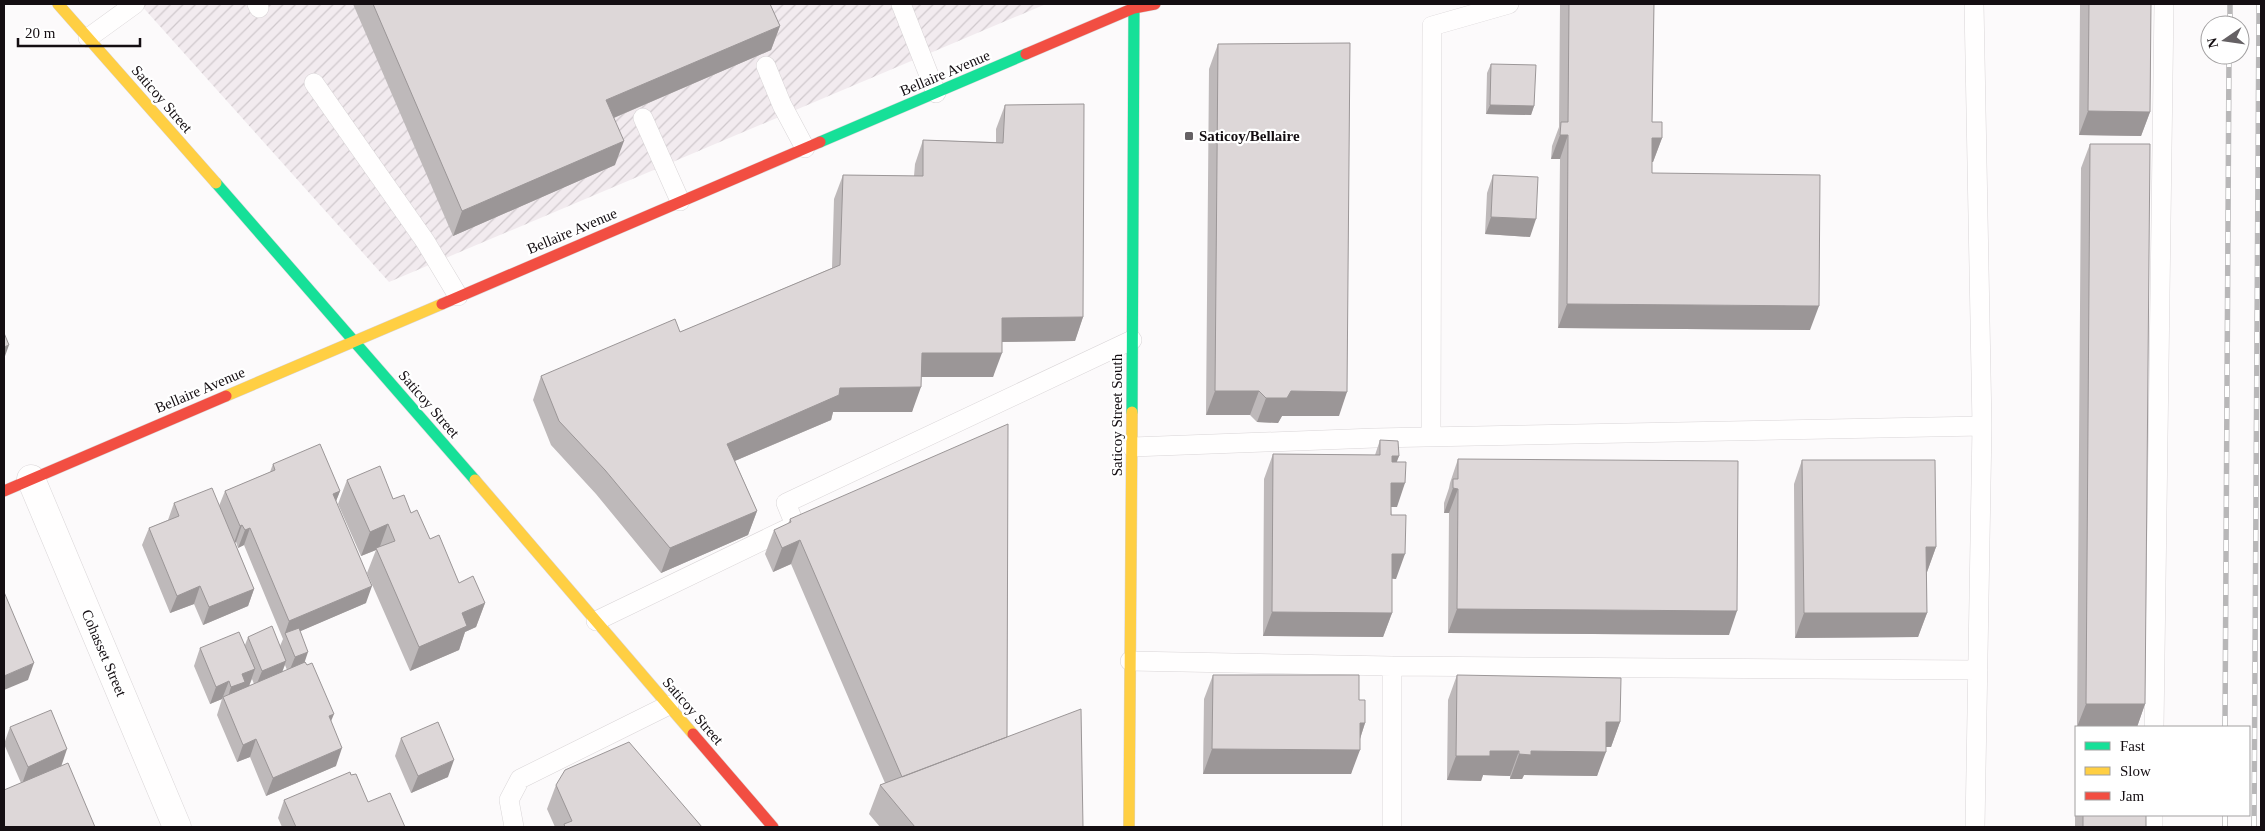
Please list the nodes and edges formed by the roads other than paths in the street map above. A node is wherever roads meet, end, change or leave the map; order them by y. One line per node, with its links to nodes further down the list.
1 (58, 4): 9 (street, Saticoy Street)
2 (135, 4): 9 (lane)
3 (901, 4): 12 (lane)
4 (1154, 4): 8 (street, Bellaire Avenue)
5 (1509, 4): 20 (lane)
6 (1974, 4): 19 (lane)
7 (2164, 4): 29 (lane)
8 (1134, 6): 12 (street, Bellaire Avenue); 18 (street, Saticoy Street South)
9 (88, 38): 17 (street, Saticoy Street)
10 (766, 66): 14 (lane)
11 (314, 83): 16 (lane)
12 (936, 93): 14 (street, Bellaire Avenue)
13 (643, 118): 15 (lane)
14 (806, 148): 15 (street, Bellaire Avenue)
15 (680, 201): 16 (street, Bellaire Avenue)
16 (458, 296): 17 (street, Bellaire Avenue)
17 (355, 340): 22 (street, Bellaire Avenue); 24 (street, Saticoy Street)
18 (1132, 340): 21 (street, Saticoy Street South); 24 (lane)
19 (1982, 426): 20 (lane); 27 (lane)
20 (1431, 437): 21 (lane)
21 (1132, 447): 25 (street, Saticoy Street South)
22 (31, 479): 23 (street, Bellaire Avenue); 30 (street, Cohasset Street)
23 (4, 490)
24 (596, 621): 28 (street, Saticoy Street)
25 (1130, 661): 26 (lane); 33 (street, Saticoy Street South)
26 (1392, 666): 27 (lane); 34 (lane)
27 (1978, 670): 35 (lane)
28 (668, 705): 31 (lane); 32 (street, Saticoy Street)
29 (2154, 726)
30 (177, 827)
31 (514, 827)
32 (773, 827)
33 (1129, 827)
34 (1392, 827)
35 (1975, 827)

